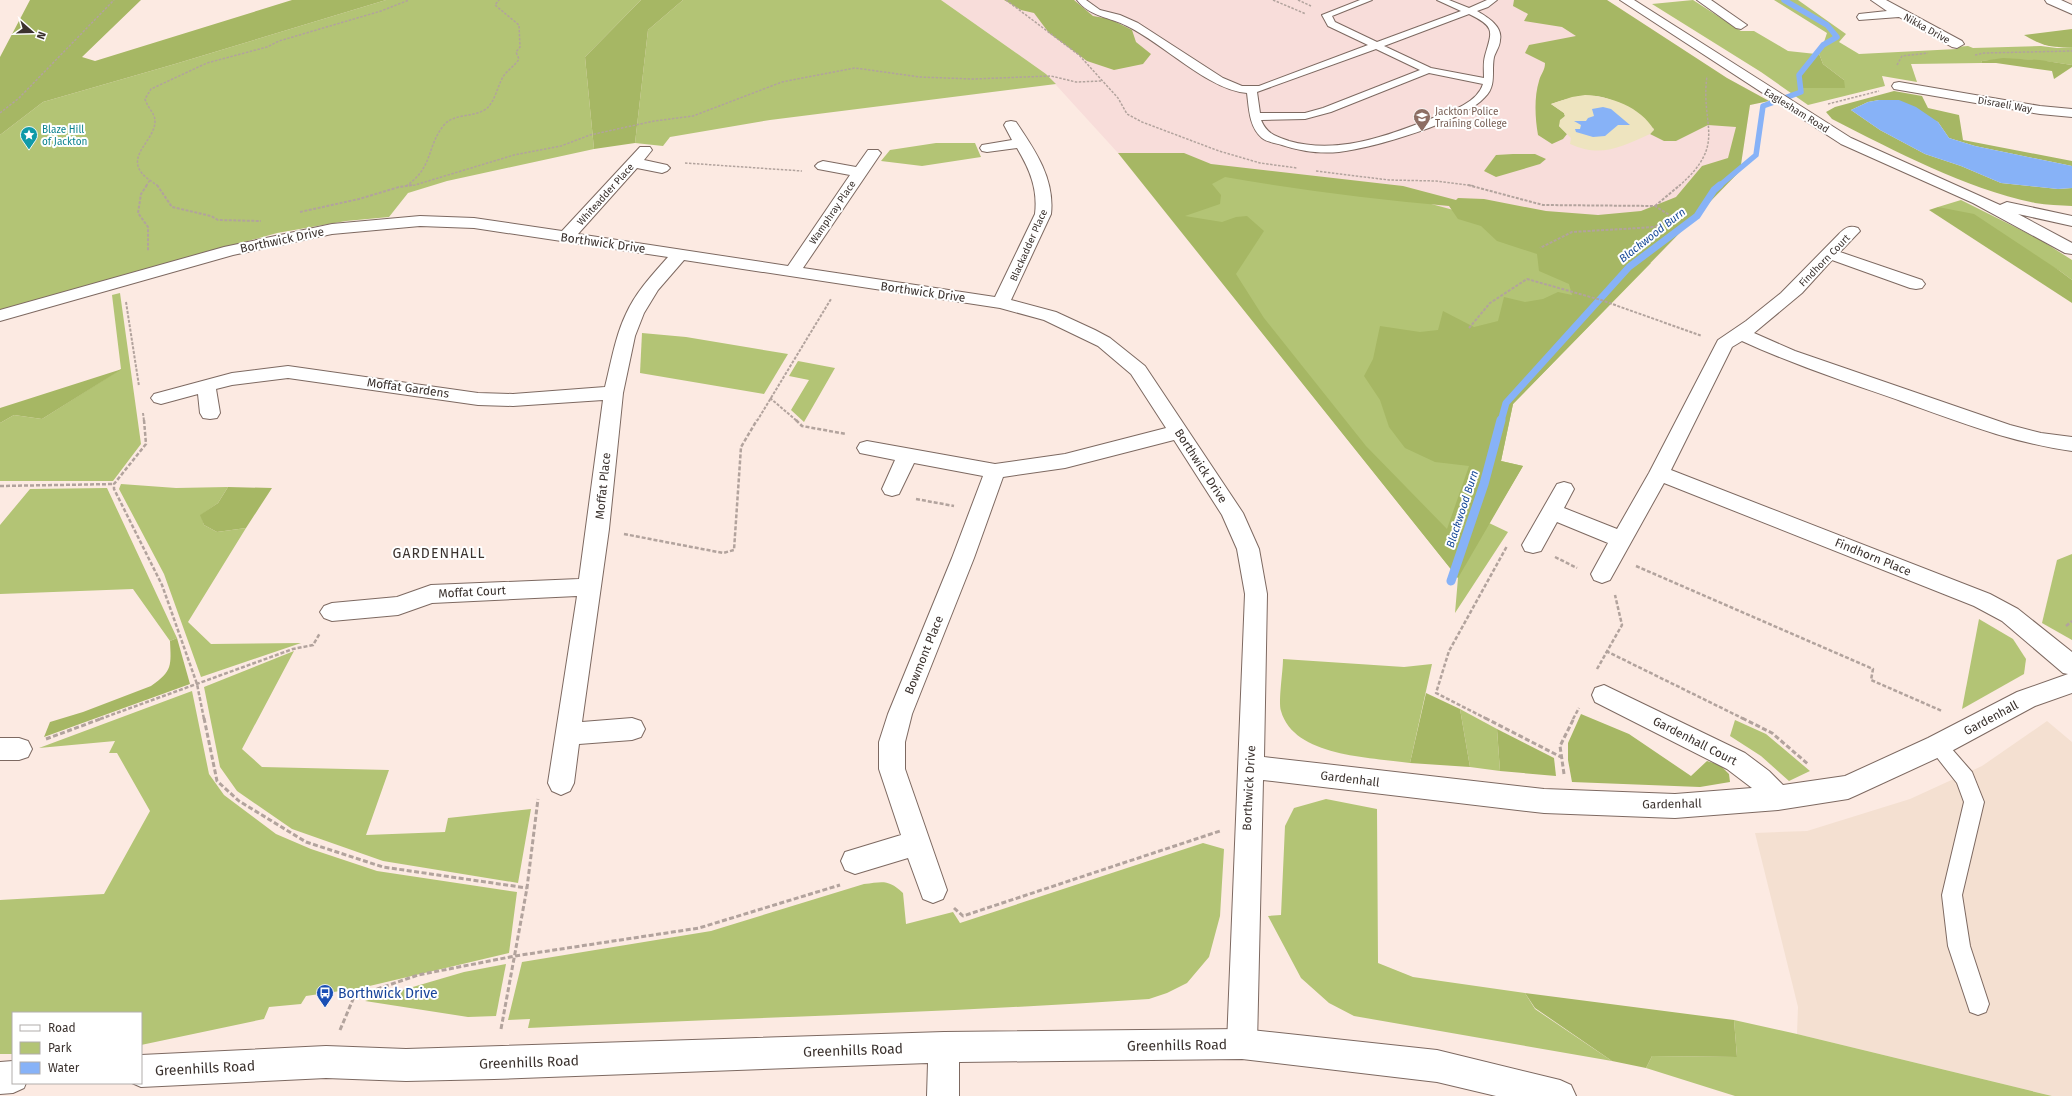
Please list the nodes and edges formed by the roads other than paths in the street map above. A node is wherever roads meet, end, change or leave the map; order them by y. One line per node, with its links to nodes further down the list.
1 (1081, 0): 20 (lane)
2 (1368, 0): 16 (lane)
3 (1441, 0): 11 (lane)
4 (1493, 0): 11 (lane)
5 (1626, 0): 32 (street, Eaglesham Road)
6 (1703, 0): 14 (street)
7 (1877, 0): 12 (street, Nikka Drive)
8 (2054, 1): 9 (street); 10 (street)
9 (2039, 5)
10 (2072, 10)
11 (1466, 11): 16 (lane); 18 (lane)
12 (1901, 13): 13 (street); 15 (street, Nikka Drive)
13 (1863, 17)
14 (1741, 25)
15 (1957, 44)
16 (1376, 45): 17 (lane); 20 (lane)
17 (1428, 70): 18 (lane); 22 (lane)
18 (1488, 82): 22 (lane)
19 (1899, 86): 21 (street, Disraeli Way)
20 (1252, 90): 22 (lane)
21 (2072, 114)
22 (1256, 116)
23 (1011, 125): 24 (street, Blackadder Place)
24 (1021, 143): 25 (street); 41 (street, Blackadder Place)
25 (987, 148)
26 (645, 150): 28 (street, Whiteadder Place)
27 (873, 153): 31 (street, Wamphray Place)
28 (633, 163): 30 (street); 35 (street, Whiteadder Place)
29 (823, 166): 31 (street)
30 (662, 168)
31 (859, 172): 39 (street, Wamphray Place)
32 (1979, 200): 33 (street); 36 (street)
33 (2072, 221): 36 (street)
34 (1852, 231): 38 (street, Findhorn Court)
35 (565, 238): 37 (street, Borthwick Drive); 42 (street, Borthwick Drive)
36 (2072, 250)
37 (680, 254): 39 (street, Borthwick Drive); 45 (street, Moffat Place)
38 (1830, 254): 40 (street); 43 (street, Findhorn Court)
39 (792, 272): 41 (street, Borthwick Drive)
40 (1916, 284)
41 (1001, 303): 48 (street, Borthwick Drive)
42 (0, 316)
43 (1742, 334): 49 (street); 53 (street)
44 (206, 386): 45 (street, Moffat Gardens); 46 (street, Moffat Gardens); 47 (street)
45 (613, 393): 60 (street, Moffat Place)
46 (161, 398)
47 (210, 413)
48 (1178, 432): 52 (street); 68 (street, Borthwick Drive)
49 (2072, 444)
50 (867, 448): 51 (street)
51 (907, 456): 52 (street); 54 (street)
52 (995, 471): 71 (street, Bowmont Place)
53 (1659, 472): 58 (street); 62 (street, Findhorn Place)
54 (892, 489)
55 (1564, 489): 56 (street)
56 (1553, 512): 57 (street); 58 (street)
57 (1533, 544)
58 (1616, 547): 59 (street)
59 (1602, 574)
60 (589, 587): 61 (street, Moffat Court); 66 (street, Moffat Place)
61 (332, 612)
62 (2072, 666)
63 (2072, 683): 67 (street, Gardenhall)
64 (1604, 695): 70 (street, Gardenhall Court)
65 (632, 729): 66 (street)
66 (569, 734): 69 (street, Moffat Place)
67 (1937, 746): 70 (street, Gardenhall); 74 (lane)
68 (1251, 767): 70 (street, Gardenhall); 75 (street, Borthwick Drive)
69 (561, 783)
70 (1778, 798)
71 (916, 843): 72 (street); 73 (street, Bowmont Place)
72 (855, 861)
73 (933, 890)
74 (1978, 1004)
75 (1242, 1044): 76 (street, Greenhills Road); 81 (street, Greenhills Road)
76 (944, 1047): 77 (street, Greenhills Road); 80 (street)
77 (142, 1071)
78 (12, 1077): 79 (street)
79 (0, 1078)
80 (943, 1096)
81 (1560, 1096)

